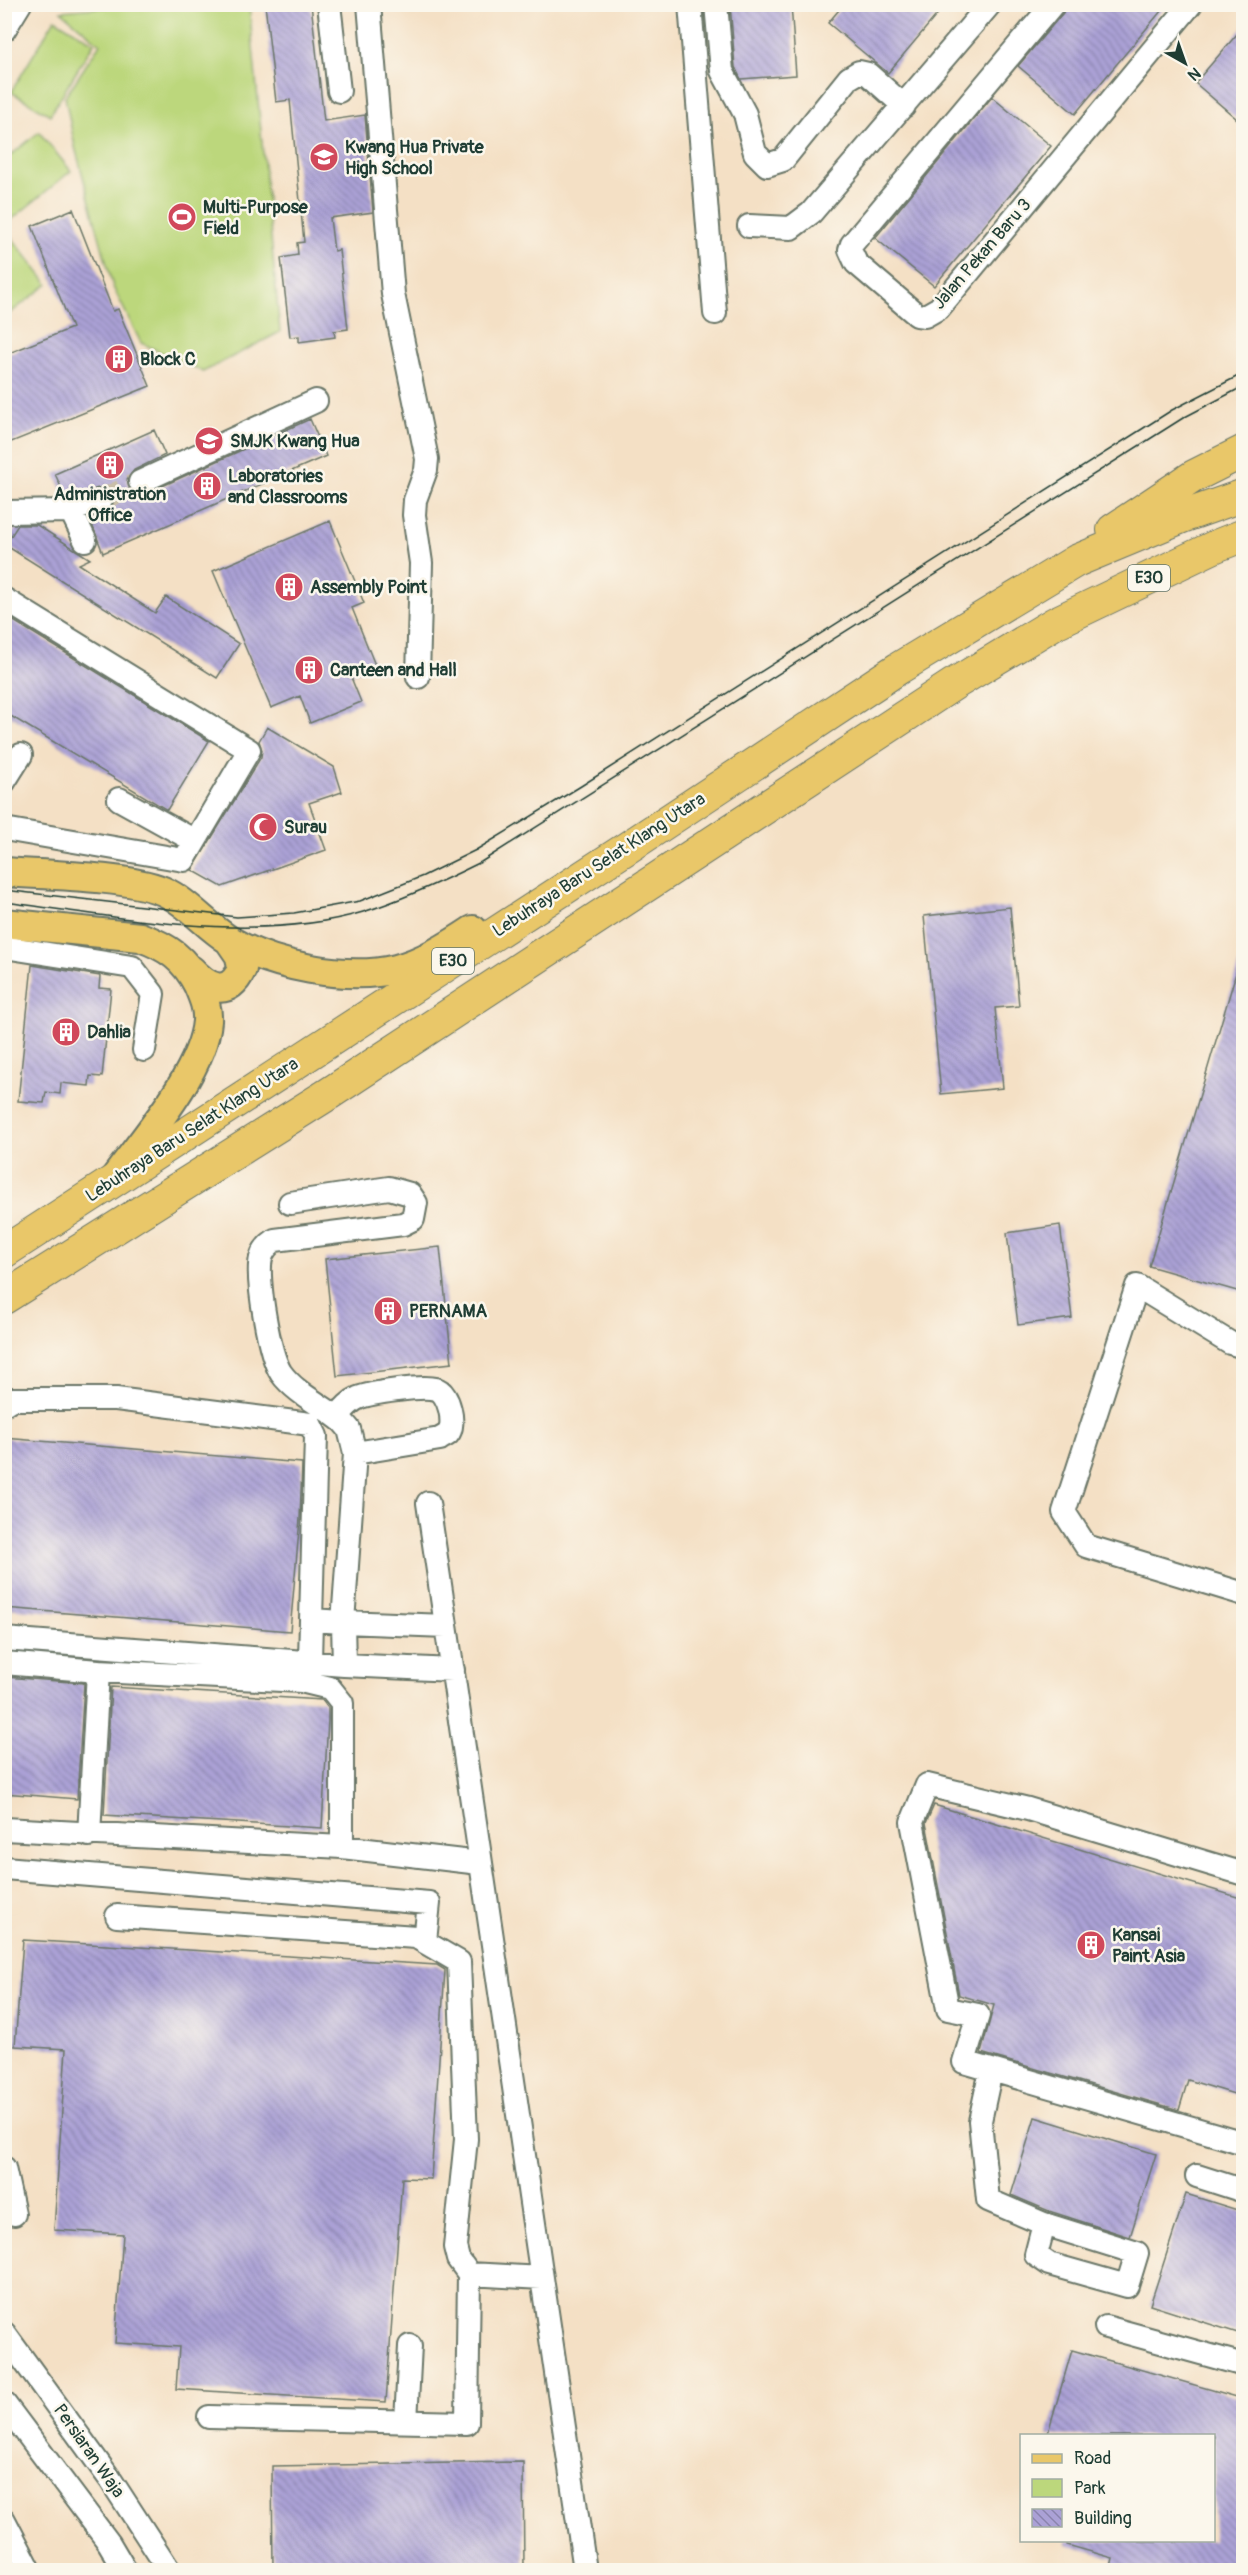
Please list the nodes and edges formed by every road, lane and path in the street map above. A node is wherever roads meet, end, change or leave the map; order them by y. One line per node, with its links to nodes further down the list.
1 (20, 4): 9 (street)
2 (329, 4): 10 (street)
3 (369, 4): 27 (street)
4 (690, 4): 13 (street)
5 (716, 4): 11 (street)
6 (990, 4): 11 (street)
7 (1053, 4): 8 (street, Jalan Pekan Baru 3)
8 (1191, 4)
9 (4, 30)
10 (339, 91)
11 (904, 106): 12 (street)
12 (749, 226)
13 (715, 313)
14 (316, 401): 16 (street)
15 (1244, 451): 24 (highway, Lebuhraya Baru Selat Klang Utara / E30)
16 (140, 482)
17 (1244, 495): 24 (highway, Lebuhraya Baru Selat Klang Utara / E30)
18 (101, 500): 19 (street)
19 (71, 511): 20 (street); 22 (street)
20 (4, 512)
21 (1244, 536): 26 (highway, E30)
22 (85, 540)
23 (1244, 554): 26 (highway, E30)
24 (1076, 561): 33 (highway, Lebuhraya Baru Selat Klang Utara / E30)
25 (4, 599): 32 (street)
26 (1055, 623): 43 (highway, E30)
27 (418, 677)
28 (21, 755): 29 (street)
29 (4, 782)
30 (119, 799): 32 (street)
31 (4, 829): 32 (street)
32 (195, 841)
33 (627, 849): 36 (main road); 39 (highway, Lebuhraya Baru Selat Klang Utara / E30)
34 (4, 872): 36 (main road)
35 (5, 931): 37 (main road); 38 (street)
36 (229, 940): 37 (main road)
37 (190, 968): 39 (main road)
38 (144, 1050)
39 (114, 1180): 41 (highway, E30); 42 (highway, Lebuhraya Baru Selat Klang Utara / E30)
40 (290, 1203): 48 (street)
41 (4, 1230)
42 (4, 1252)
43 (45, 1272): 44 (highway, E30); 45 (highway)
44 (4, 1298)
45 (4, 1311)
46 (1244, 1347): 51 (street)
47 (4, 1404): 52 (street)
48 (337, 1417): 49 (street); 49 (street)
49 (355, 1453): 53 (street)
50 (428, 1503): 54 (street)
51 (1244, 1594)
52 (311, 1620): 53 (street); 56 (street)
53 (343, 1622): 54 (street); 58 (street)
54 (446, 1626): 59 (street)
55 (4, 1639): 56 (street)
56 (310, 1661): 58 (street)
57 (4, 1663): 60 (street)
58 (344, 1665): 59 (street)
59 (453, 1670): 64 (street)
60 (98, 1671): 62 (street); 63 (street)
61 (4, 1829): 62 (street)
62 (89, 1835): 63 (street)
63 (342, 1847): 64 (street)
64 (480, 1863): 77 (street)
65 (4, 1868): 68 (street)
66 (1244, 1874): 69 (street)
67 (117, 1916): 68 (street)
68 (425, 1941): 76 (street)
69 (992, 2070): 70 (street); 75 (street)
70 (1244, 2144)
71 (4, 2168): 74 (street)
72 (1197, 2176): 73 (street)
73 (1244, 2191)
74 (14, 2214)
75 (1044, 2224)
76 (469, 2274): 77 (street); 84 (street)
77 (542, 2278): 89 (street)
78 (1106, 2327): 81 (street)
79 (4, 2333): 88 (street, Persiaran Waja)
80 (410, 2346): 84 (street)
81 (1244, 2365)
82 (4, 2403): 87 (street)
83 (209, 2417): 84 (street)
84 (405, 2421)
85 (4, 2520): 86 (street)
86 (30, 2571)
87 (125, 2571)
88 (169, 2571)
89 (585, 2571)

